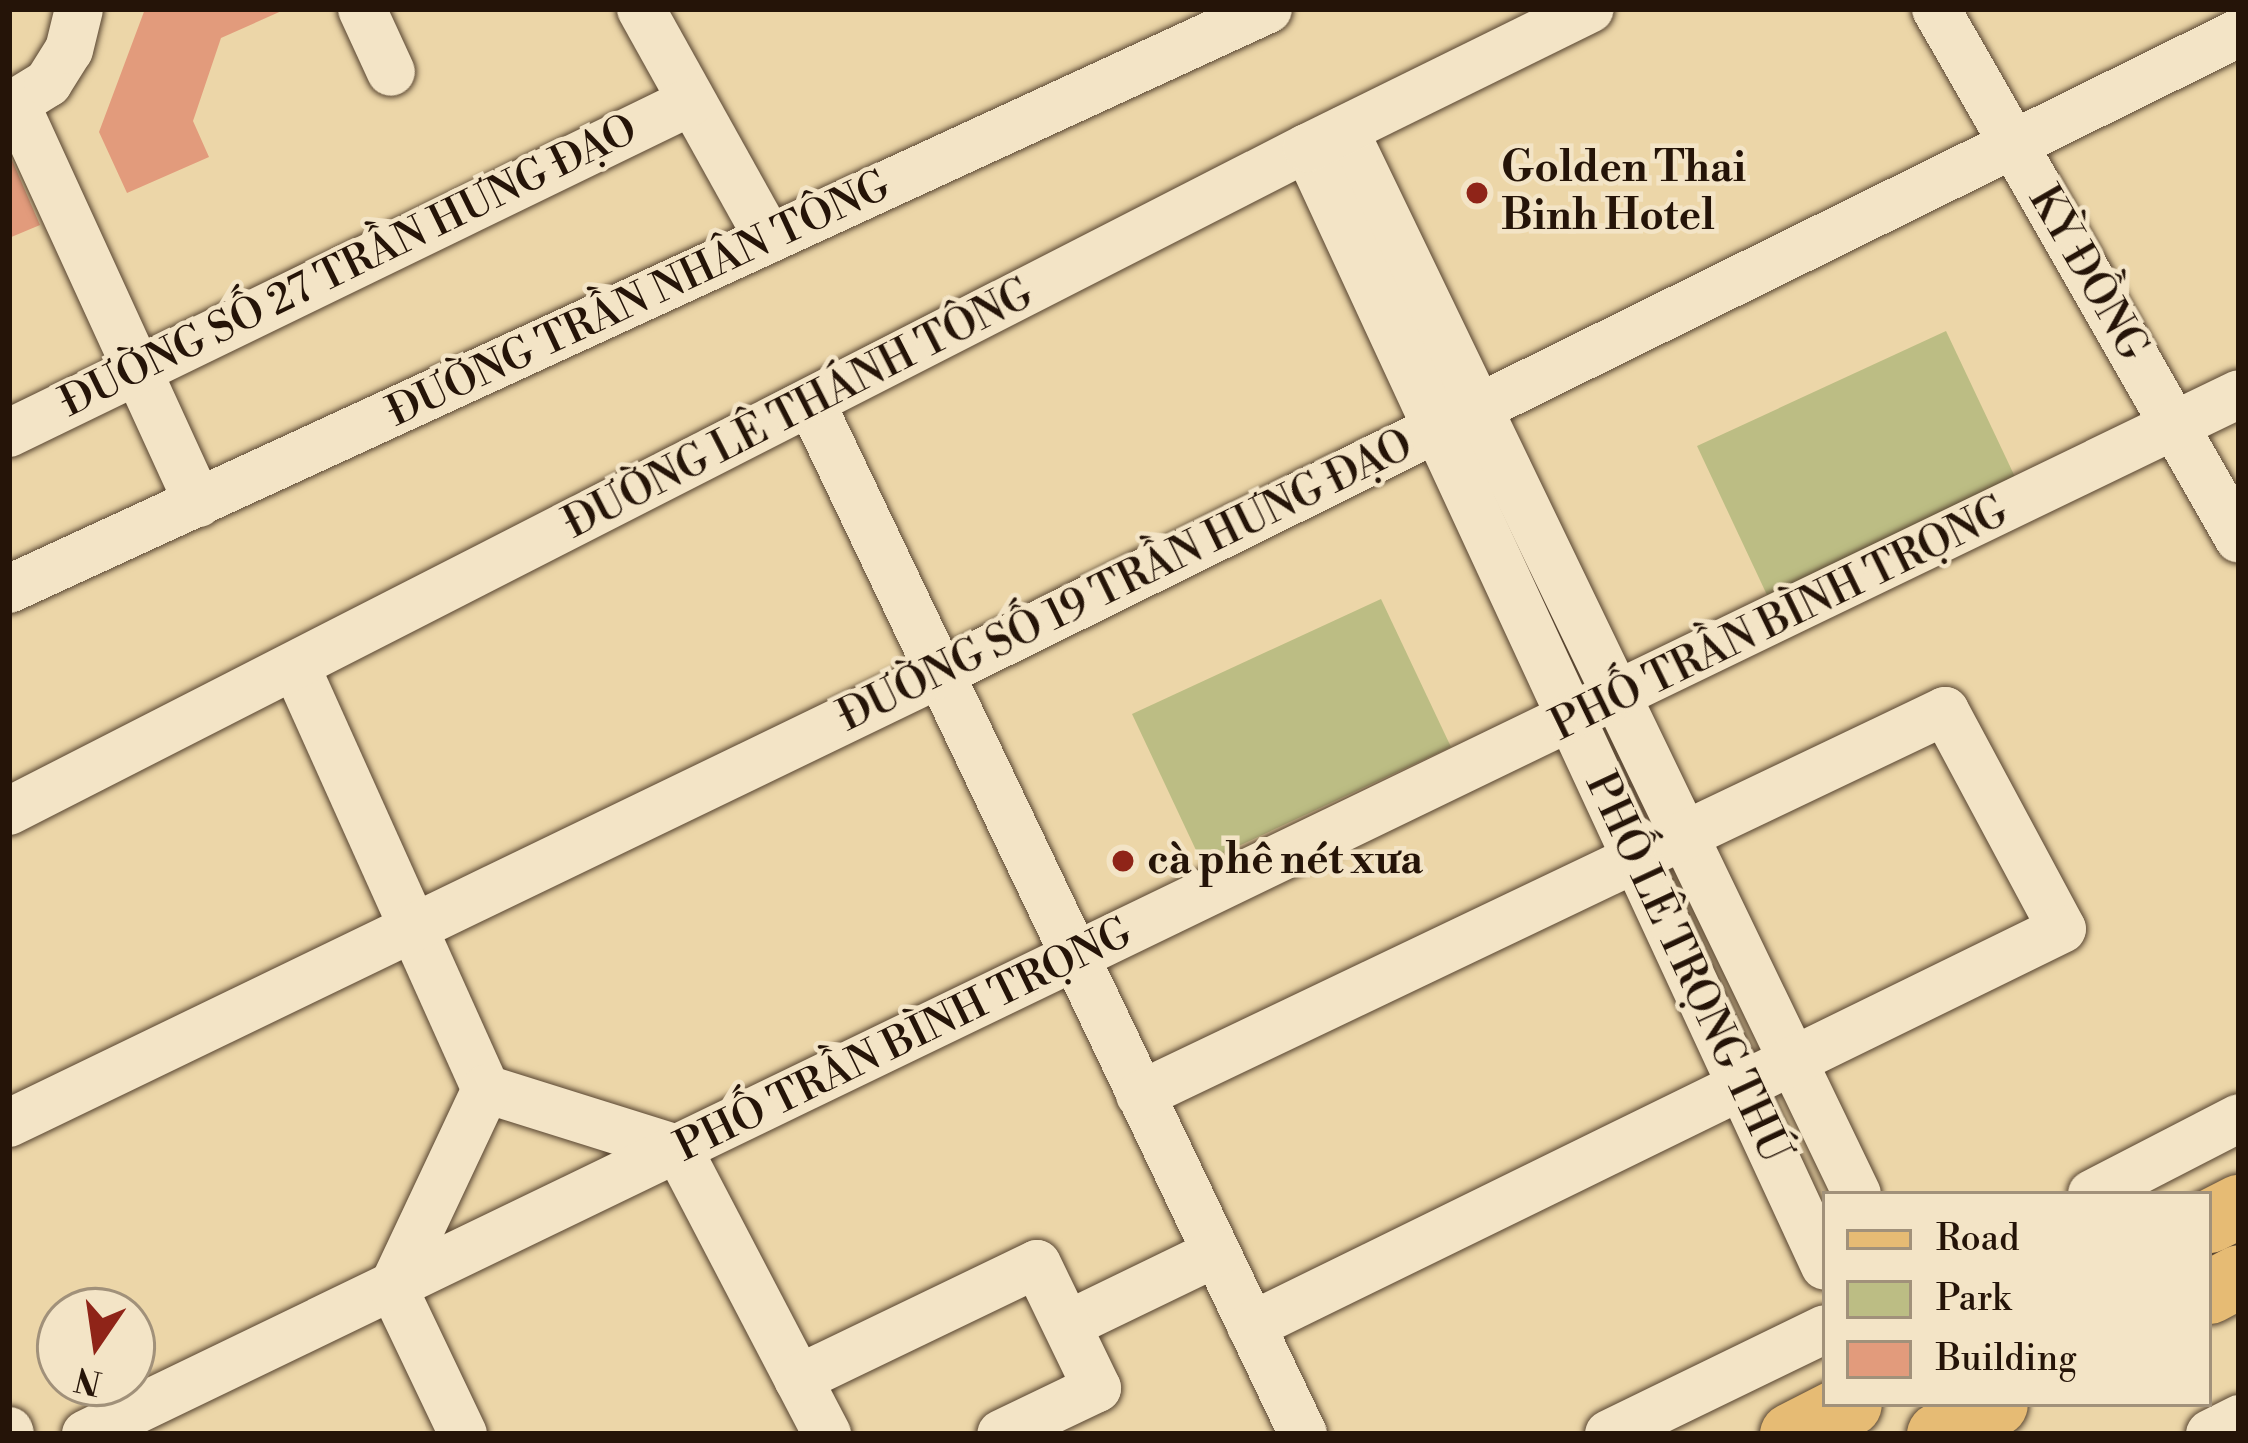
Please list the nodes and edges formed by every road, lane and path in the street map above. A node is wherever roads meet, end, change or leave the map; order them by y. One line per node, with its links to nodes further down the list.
1 (79, 9): 10 (street)
2 (362, 9): 8 (street)
3 (641, 9): 9 (street)
4 (1268, 9): 13 (street, ĐƯỜNG TRẦN NHÂN TÔNG)
5 (1590, 9): 11 (street, ĐƯỜNG LÊ THÁNH TÔNG)
6 (1936, 9): 12 (street, KỲ ĐỒNG)
7 (2239, 33): 12 (street, ĐƯỜNG SỐ 19 TRẦN HƯNG ĐẠO)
8 (391, 72)
9 (690, 102): 13 (street); 14 (street, ĐƯỜNG SỐ 27 TRẦN HƯNG ĐẠO)
10 (12, 106): 14 (street)
11 (1325, 139): 16 (street, ĐƯỜNG LÊ THÁNH TÔNG); 17 (street, PHỐ LÊ TRỌNG THỨ)
12 (2013, 146): 17 (street, ĐƯỜNG SỐ 19 TRẦN HƯNG ĐẠO); 18 (street, KỲ ĐỒNG)
13 (770, 239): 20 (street, ĐƯỜNG TRẦN NHÂN TÔNG)
14 (137, 370): 19 (street, ĐƯỜNG SỐ 27 TRẦN HƯNG ĐẠO); 20 (street)
15 (2239, 394): 18 (street, PHỐ TRẦN BÌNH TRỌNG)
16 (812, 405): 23 (street, ĐƯỜNG LÊ THÁNH TÔNG); 24 (street)
17 (1455, 420): 24 (street, ĐƯỜNG SỐ 19 TRẦN HƯNG ĐẠO); 25 (street, PHỐ LÊ TRỌNG THỨ); 26 (street, PHỐ LÊ TRỌNG THỨ)
18 (2176, 429): 21 (street, KỲ ĐỒNG); 25 (street, PHỐ TRẦN BÌNH TRỌNG)
19 (9, 433)
20 (198, 502): 22 (street, ĐƯỜNG TRẦN NHÂN TÔNG)
21 (2239, 539)
22 (9, 589)
23 (296, 667): 27 (street, ĐƯỜNG LÊ THÁNH TÔNG); 30 (street)
24 (937, 675): 30 (street, ĐƯỜNG SỐ 19 TRẦN HƯNG ĐẠO); 31 (street)
25 (1615, 699): 26 (street, PHỐ TRẦN BÌNH TRỌNG); 28 (street, PHỐ LÊ TRỌNG THỨ)
26 (1572, 720): 29 (street, PHỐ LÊ TRỌNG THỨ); 31 (street, PHỐ TRẦN BÌNH TRỌNG)
27 (9, 811)
28 (1682, 836): 29 (street); 32 (street, PHỐ LÊ TRỌNG THỨ); 32 (street)
29 (1638, 857): 34 (street, PHỐ LÊ TRỌNG THỨ); 35 (street)
30 (414, 928): 33 (street); 37 (street, ĐƯỜNG SỐ 19 TRẦN HƯNG ĐẠO)
31 (1074, 959): 35 (street); 38 (street, PHỐ TRẦN BÌNH TRỌNG)
32 (1794, 1064): 34 (street); 39 (street, PHỐ LÊ TRỌNG THỨ)
33 (486, 1089): 38 (street); 46 (street)
34 (1739, 1090): 44 (street, PHỐ LÊ TRỌNG THỨ); 49 (street)
35 (1140, 1095): 43 (street)
36 (2239, 1118): 40 (street)
37 (9, 1123)
38 (679, 1149): 46 (street, PHỐ TRẦN BÌNH TRỌNG); 51 (street)
39 (1856, 1191)
40 (2098, 1191)
41 (2239, 1206): 42 (main road)
42 (2212, 1220)
43 (1216, 1253): 48 (street); 49 (street)
44 (1822, 1260)
45 (2239, 1276): 47 (main road)
46 (392, 1286): 55 (street, PHỐ TRẦN BÌNH TRỌNG); 56 (street)
47 (2212, 1290)
48 (1067, 1325): 51 (street); 58 (street)
49 (1251, 1325): 59 (street)
50 (1822, 1330): 60 (street)
51 (798, 1379): 57 (street)
52 (1844, 1407): 61 (main road)
53 (1990, 1407): 62 (main road)
54 (2239, 1419): 63 (street)
55 (86, 1434)
56 (463, 1434)
57 (827, 1434)
58 (1001, 1434)
59 (1304, 1434)
60 (1609, 1434)
61 (1791, 1434)
62 (1938, 1434)
63 (2210, 1434)

